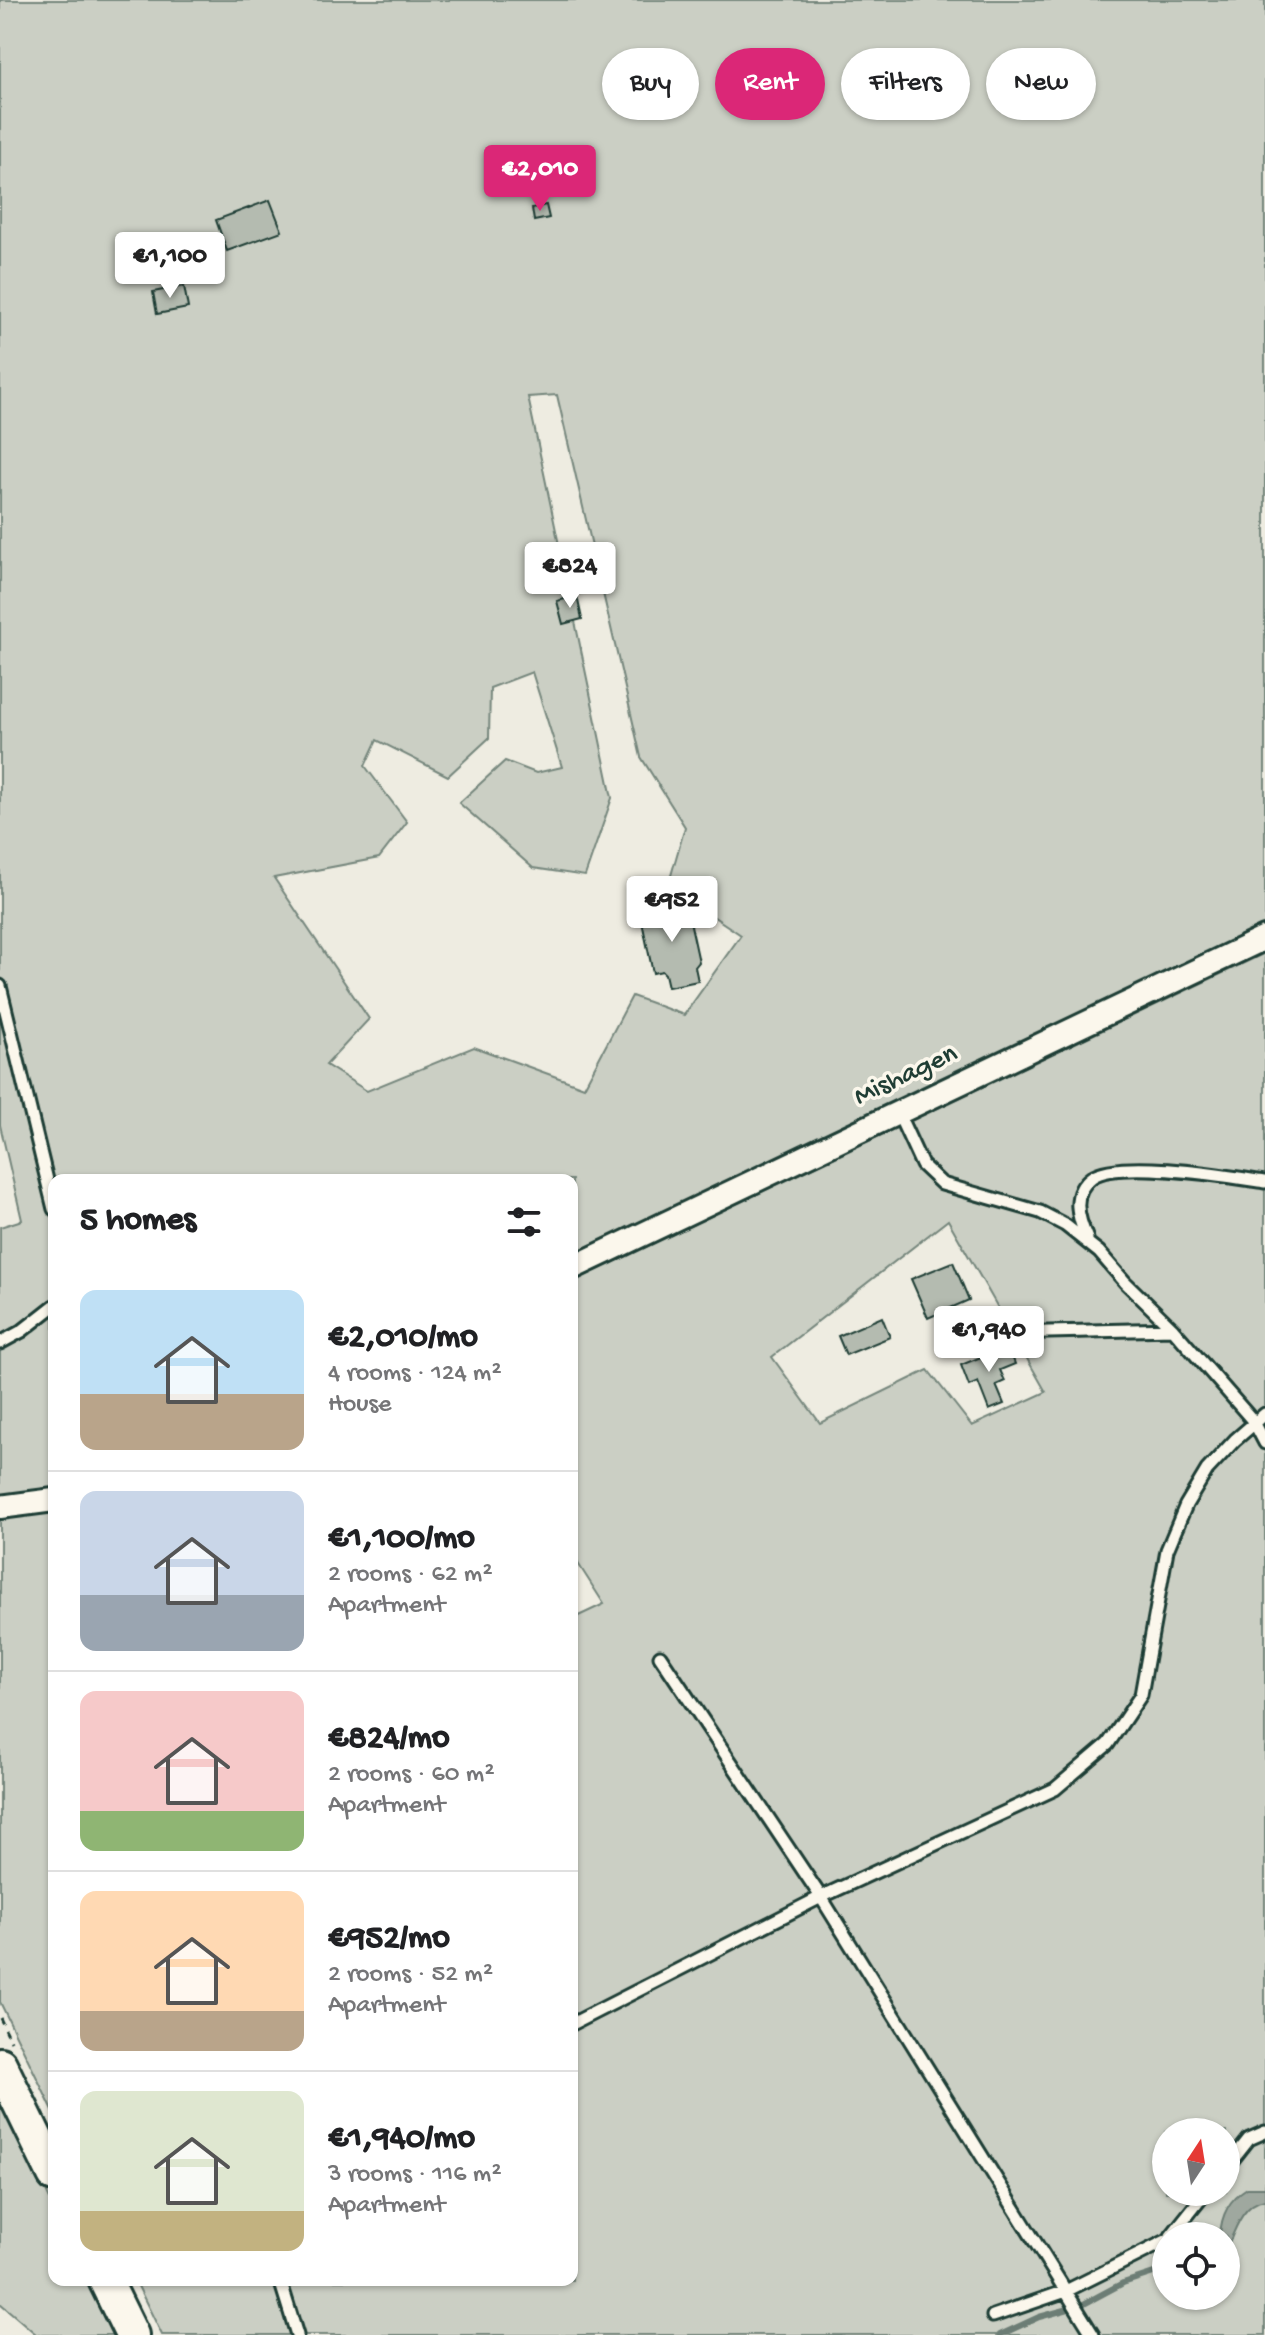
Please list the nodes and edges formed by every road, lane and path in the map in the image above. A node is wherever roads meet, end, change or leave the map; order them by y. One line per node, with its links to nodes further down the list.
1 (1265, 938): 3 (street, Mishagen)
2 (0, 986): 5 (lane)
3 (898, 1113): 6 (lane); 7 (street, Mishagen)
4 (1265, 1182): 6 (lane)
5 (48, 1184)
6 (1088, 1242): 9 (lane)
7 (578, 1265)
8 (48, 1311): 11 (lane)
9 (1173, 1329): 10 (lane); 13 (lane)
10 (1007, 1333)
11 (0, 1343)
12 (1265, 1414): 13 (lane)
13 (1254, 1422): 14 (lane); 18 (lane)
14 (1265, 1443)
15 (48, 1501): 16 (street)
16 (0, 1507)
17 (660, 1656): 18 (lane)
18 (821, 1897): 19 (lane); 29 (lane)
19 (578, 2021)
20 (0, 2064): 23 (street)
21 (1265, 2132): 22 (lane)
22 (1240, 2150)
23 (48, 2163)
24 (1195, 2206): 25 (lane)
25 (1182, 2222)
26 (1152, 2248): 29 (lane)
27 (108, 2286): 31 (street)
28 (282, 2286): 32 (lane)
29 (1066, 2291): 30 (lane); 33 (lane)
30 (993, 2316)
31 (132, 2335)
32 (297, 2335)
33 (1093, 2335)

